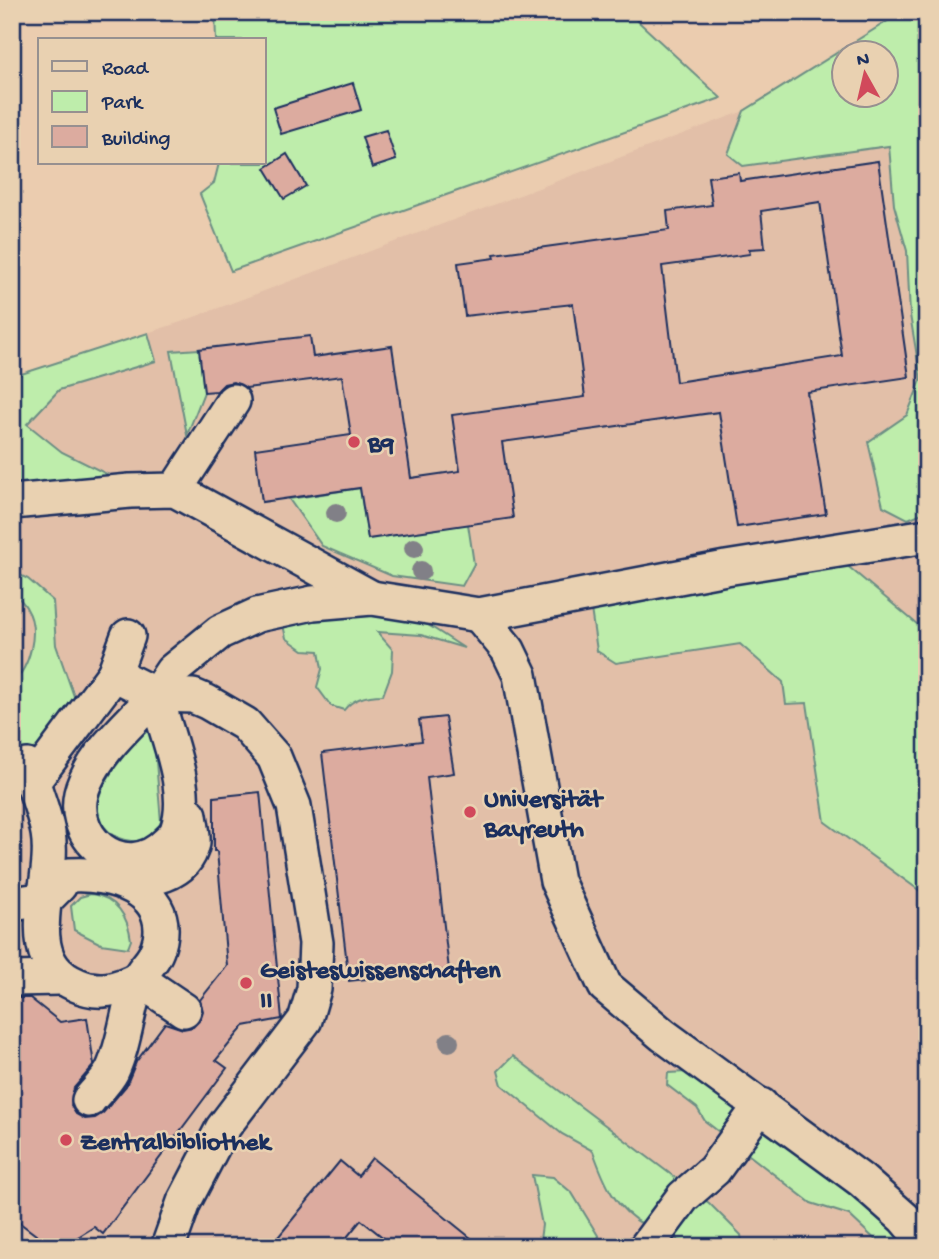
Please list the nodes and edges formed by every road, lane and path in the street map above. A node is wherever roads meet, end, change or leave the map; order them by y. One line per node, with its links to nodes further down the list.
1 (233, 401): 2 (street)
2 (175, 490): 3 (street); 5 (street)
3 (12, 502)
4 (927, 536): 6 (street)
5 (372, 598): 6 (street); 9 (street)
6 (479, 615): 21 (street)
7 (128, 636): 8 (street)
8 (114, 674): 9 (street); 14 (street)
9 (156, 695): 11 (street); 11 (street); 23 (street)
10 (196, 834): 13 (street)
11 (96, 848): 12 (street)
12 (70, 875): 13 (street); 14 (street)
13 (121, 881): 18 (street)
14 (46, 899): 15 (street); 16 (street)
15 (12, 904)
16 (60, 978): 17 (street); 18 (street)
17 (12, 979)
18 (138, 979): 19 (street); 20 (street)
19 (184, 1010)
20 (89, 1100)
21 (761, 1105): 22 (street); 24 (street)
22 (927, 1245)
23 (168, 1247)
24 (646, 1247)

